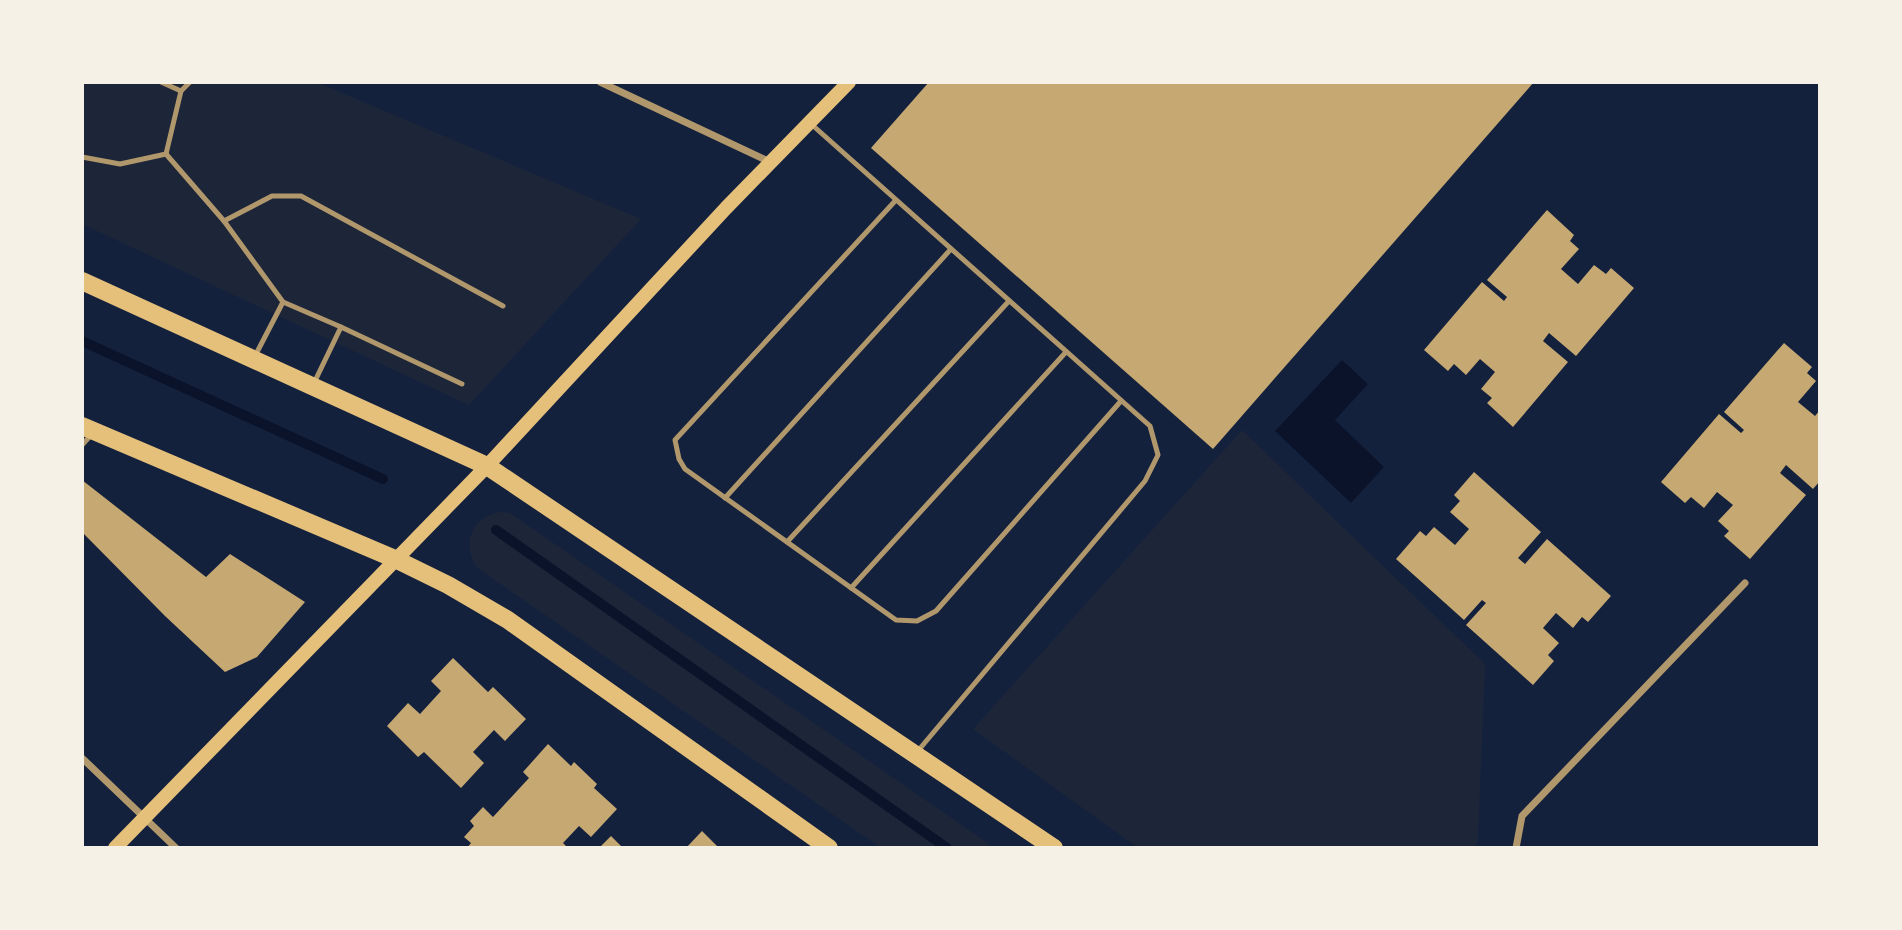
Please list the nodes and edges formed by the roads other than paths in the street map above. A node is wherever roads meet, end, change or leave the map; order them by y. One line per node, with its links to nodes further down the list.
1 (161, 82): 5 (lane)
2 (190, 82): 5 (lane)
3 (600, 82): 9 (street)
4 (849, 82): 6 (main road)
5 (181, 91): 7 (lane)
6 (809, 122): 9 (main road); 10 (lane)
7 (166, 154): 8 (lane); 11 (lane)
8 (82, 157)
9 (770, 162): 24 (main road)
10 (896, 200): 12 (lane); 25 (lane)
11 (223, 221): 15 (lane); 16 (lane)
12 (951, 249): 14 (lane); 25 (lane)
13 (82, 281): 19 (main road)
14 (1010, 301): 18 (lane); 26 (lane)
15 (283, 302): 17 (lane); 19 (lane)
16 (503, 306)
17 (341, 327): 20 (lane); 21 (lane)
18 (1066, 352): 22 (lane); 29 (lane)
19 (253, 359): 21 (main road)
20 (462, 384)
21 (313, 386): 24 (main road)
22 (1121, 401): 29 (lane); 30 (lane)
23 (86, 434): 27 (main road)
24 (487, 466): 27 (main road); 30 (main road)
25 (725, 498): 26 (lane)
26 (787, 542): 29 (lane)
27 (395, 559): 32 (main road); 35 (main road)
28 (1745, 583): 37 (street)
29 (851, 588)
30 (915, 754): 36 (main road)
31 (82, 758): 32 (street)
32 (144, 818): 33 (main road); 34 (street)
33 (115, 848)
34 (176, 848)
35 (829, 848)
36 (1054, 848)
37 (1516, 848)

